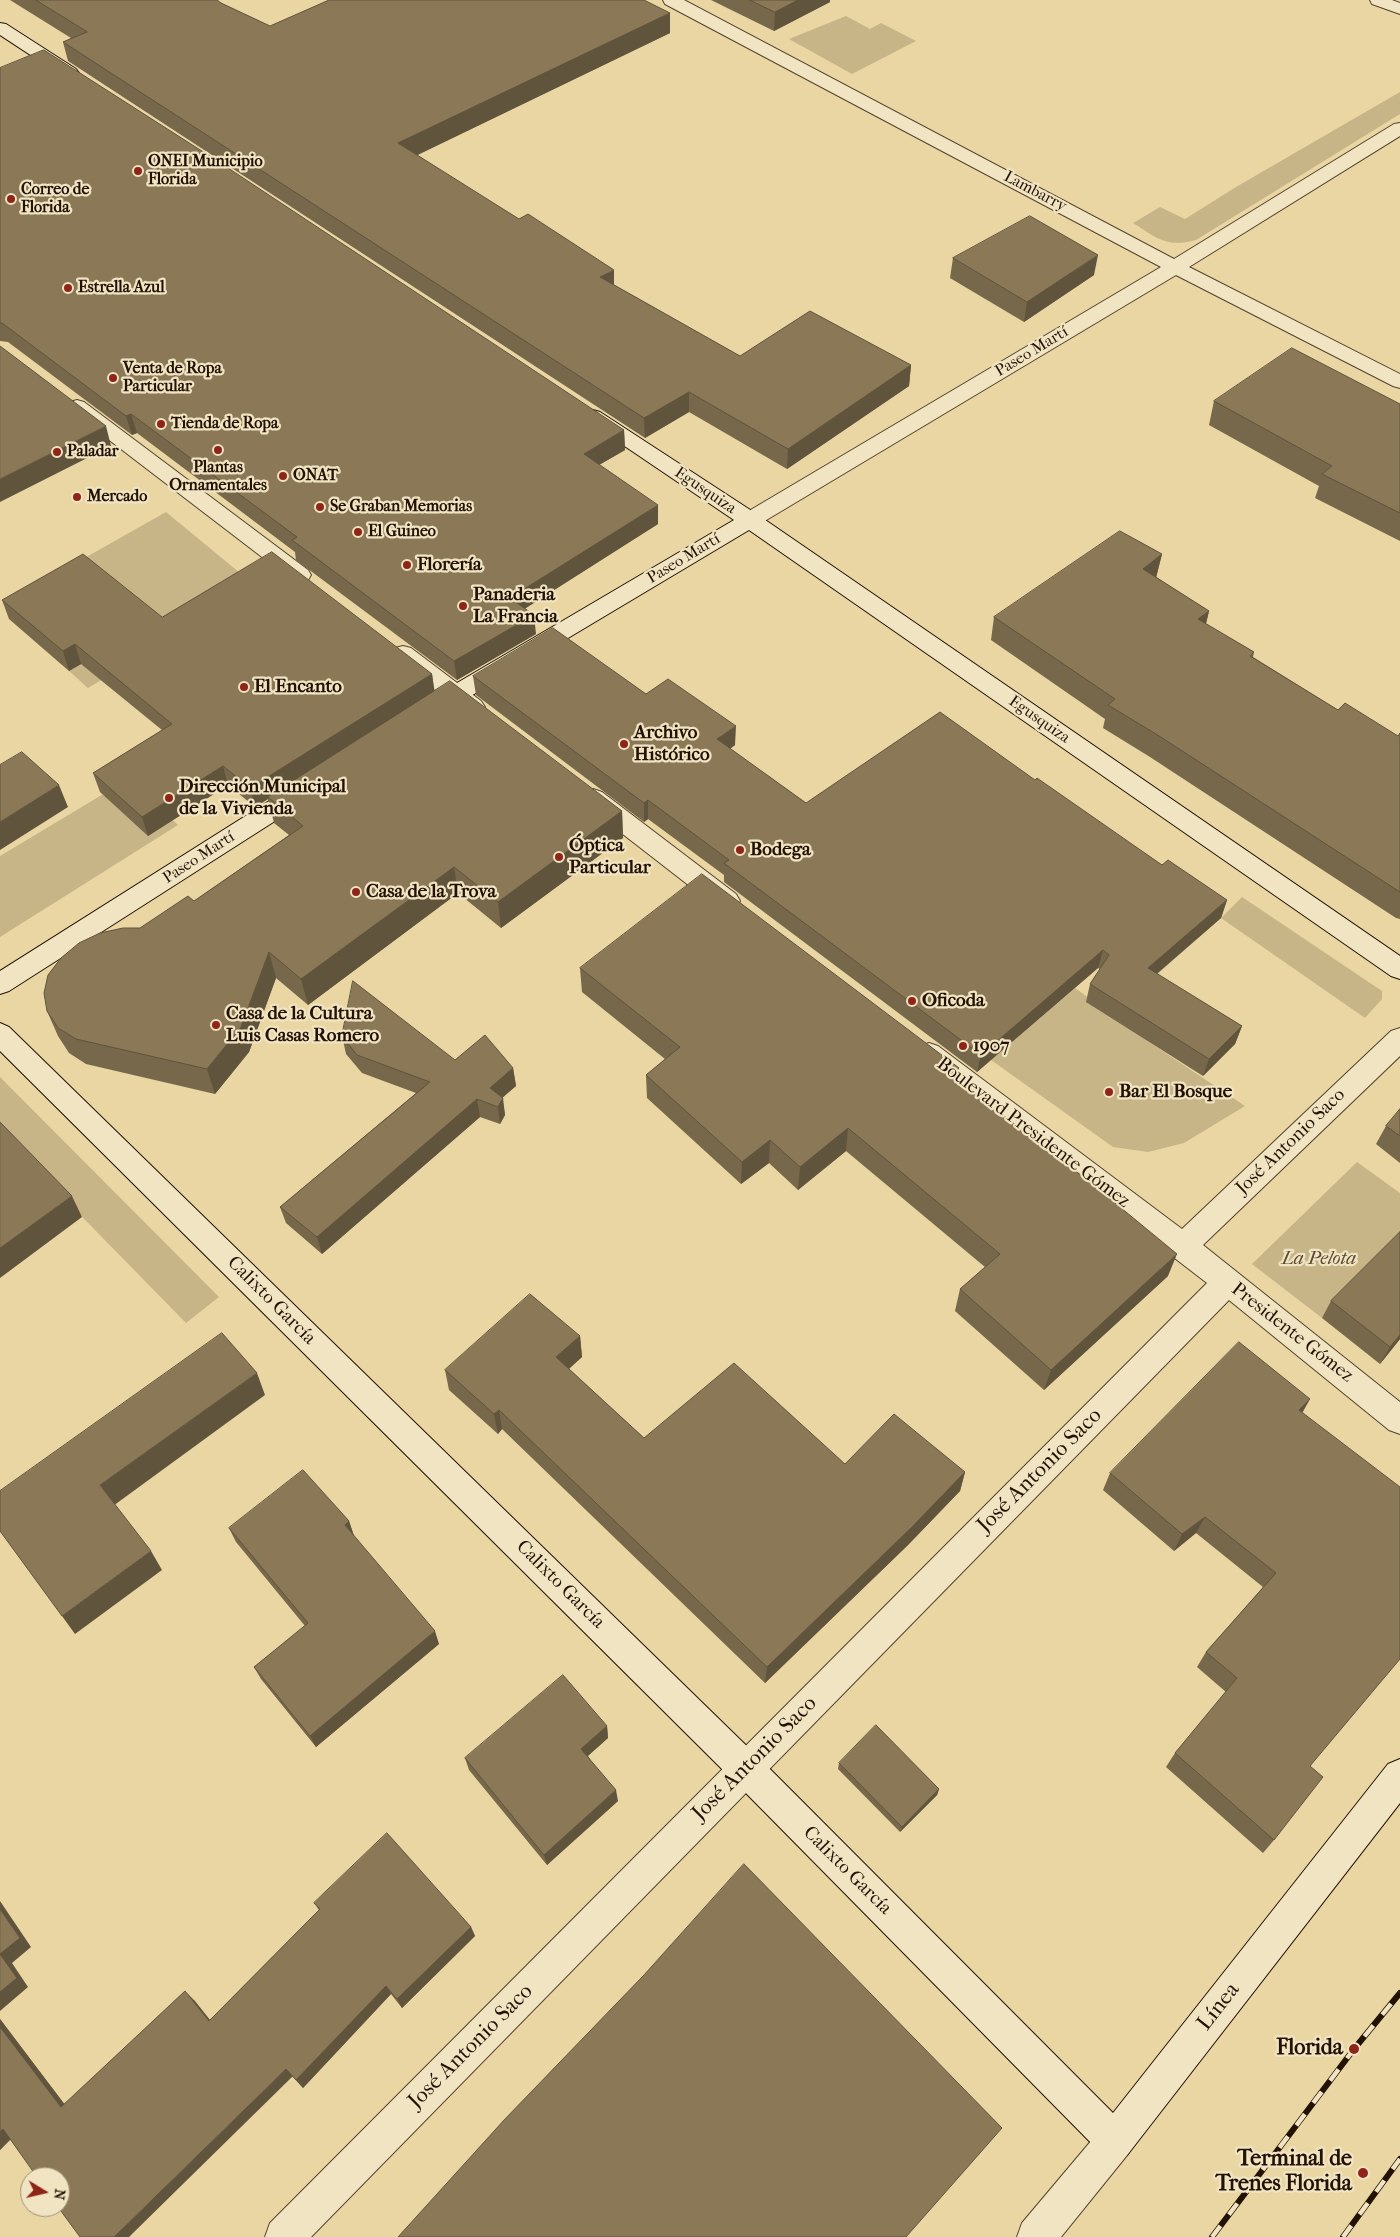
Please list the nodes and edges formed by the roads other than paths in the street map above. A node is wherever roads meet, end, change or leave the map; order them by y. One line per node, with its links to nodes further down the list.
1 (671, 0): 7 (street, Lambarry)
2 (1378, 0): 3 (street)
3 (1400, 9)
4 (0, 28): 5 (street)
5 (83, 81)
6 (1400, 128): 7 (street, Paseo Martí)
7 (1175, 267): 8 (street, Lambarry); 11 (street, Paseo Martí)
8 (1400, 382)
9 (63, 396): 12 (street)
10 (577, 405): 11 (street, Egusquiza)
11 (750, 520): 14 (street, Paseo Martí); 20 (street, Egusquiza)
12 (316, 588)
13 (386, 641): 14 (street)
14 (456, 694): 15 (street, Paseo Martí); 16 (street)
15 (415, 720)
16 (493, 723)
17 (317, 782): 21 (street, Paseo Martí)
18 (577, 786): 19 (street)
19 (742, 912)
20 (1400, 970)
21 (0, 984)
22 (0, 1034): 28 (street, Calixto García)
23 (1400, 1039): 25 (street, José Antonio Saco)
24 (913, 1042): 25 (street, Boulevard Presidente Gómez)
25 (1183, 1246): 26 (street, Presidente Gómez)
26 (1227, 1282): 27 (street, Presidente Gómez); 28 (street, José Antonio Saco)
27 (1400, 1420)
28 (746, 1769): 30 (street, Calixto García); 31 (street, José Antonio Saco)
29 (1400, 1776): 30 (street, Línea)
30 (1115, 2141): 32 (street, Línea)
31 (284, 2237)
32 (1036, 2237)

